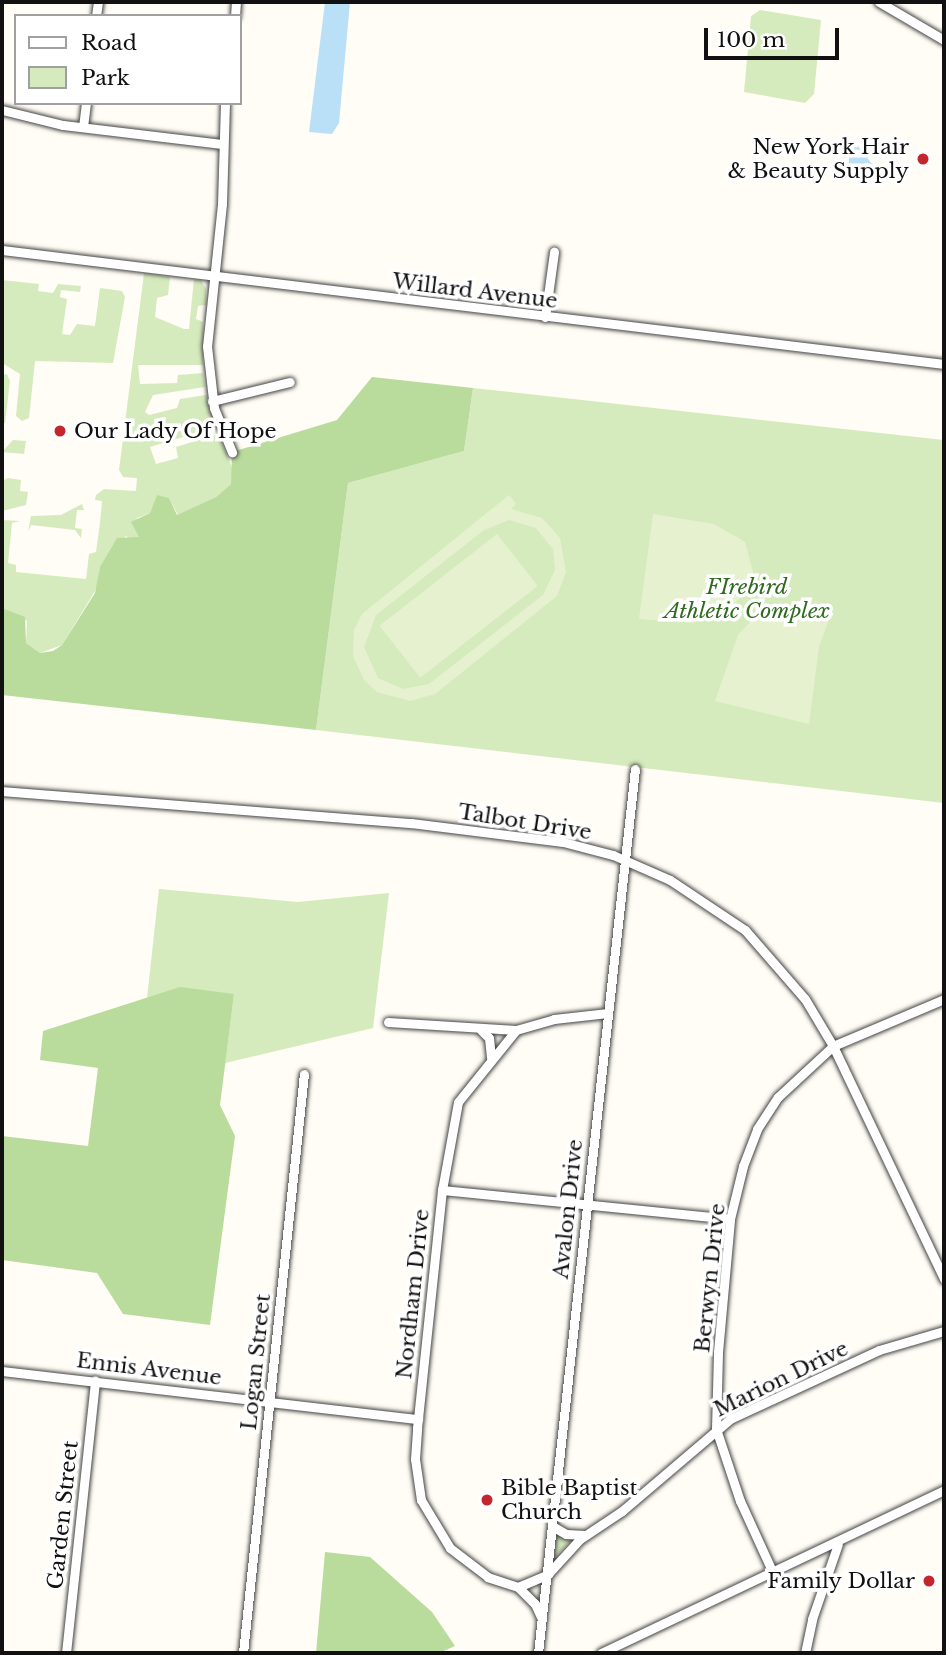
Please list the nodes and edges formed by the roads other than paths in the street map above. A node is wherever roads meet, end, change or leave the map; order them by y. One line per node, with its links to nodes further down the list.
1 (879, 2): 2 (street)
2 (944, 40)
3 (86, 105): 6 (street)
4 (225, 105): 7 (street)
5 (2, 110): 6 (street)
6 (83, 128): 7 (street)
7 (222, 144): 10 (street)
8 (2, 250): 10 (street, Willard Avenue)
9 (554, 252): 11 (street)
10 (213, 277): 11 (street, Willard Avenue); 14 (street)
11 (545, 317): 12 (street, Willard Avenue)
12 (944, 365)
13 (289, 382): 14 (street)
14 (212, 401): 15 (street)
15 (232, 452)
16 (635, 769): 18 (street, Avalon Drive)
17 (2, 791): 18 (street, Talbot Drive)
18 (624, 859): 20 (street, Avalon Drive); 24 (street, Talbot Drive)
19 (944, 999): 24 (street, Berwyn Drive)
20 (608, 1013): 23 (street); 28 (street, Avalon Drive)
21 (388, 1023): 22 (street)
22 (481, 1030): 23 (street); 25 (street)
23 (516, 1030): 25 (street, Nordham Drive)
24 (833, 1046): 29 (street, Berwyn Drive); 30 (street, Talbot Drive)
25 (491, 1058): 27 (street, Nordham Drive)
26 (304, 1074): 34 (street, Logan Street)
27 (442, 1190): 28 (street); 35 (street, Nordham Drive)
28 (586, 1204): 29 (street); 38 (street, Avalon Drive)
29 (730, 1219): 36 (street, Berwyn Drive)
30 (944, 1279)
31 (944, 1331): 36 (street, Marion Drive)
32 (2, 1371): 33 (street, Ennis Avenue)
33 (95, 1381): 34 (street, Ennis Avenue); 45 (street, Garden Street)
34 (270, 1401): 35 (street, Ennis Avenue); 46 (street, Logan Street)
35 (418, 1419): 43 (street, Nordham Drive)
36 (716, 1429): 39 (street, Marion Drive); 41 (street, Berwyn Drive)
37 (944, 1490): 40 (street)
38 (552, 1525): 39 (street); 42 (street, Avalon Drive)
39 (585, 1535): 42 (street, Marion Drive)
40 (838, 1544): 41 (street); 49 (street)
41 (773, 1573): 48 (street)
42 (548, 1574): 43 (street, Marion Drive); 44 (street, Avalon Drive)
43 (518, 1587): 44 (street, Nordham Drive)
44 (542, 1621): 47 (street, Avalon Drive)
45 (66, 1653)
46 (243, 1653)
47 (538, 1653)
48 (601, 1653)
49 (805, 1653)

